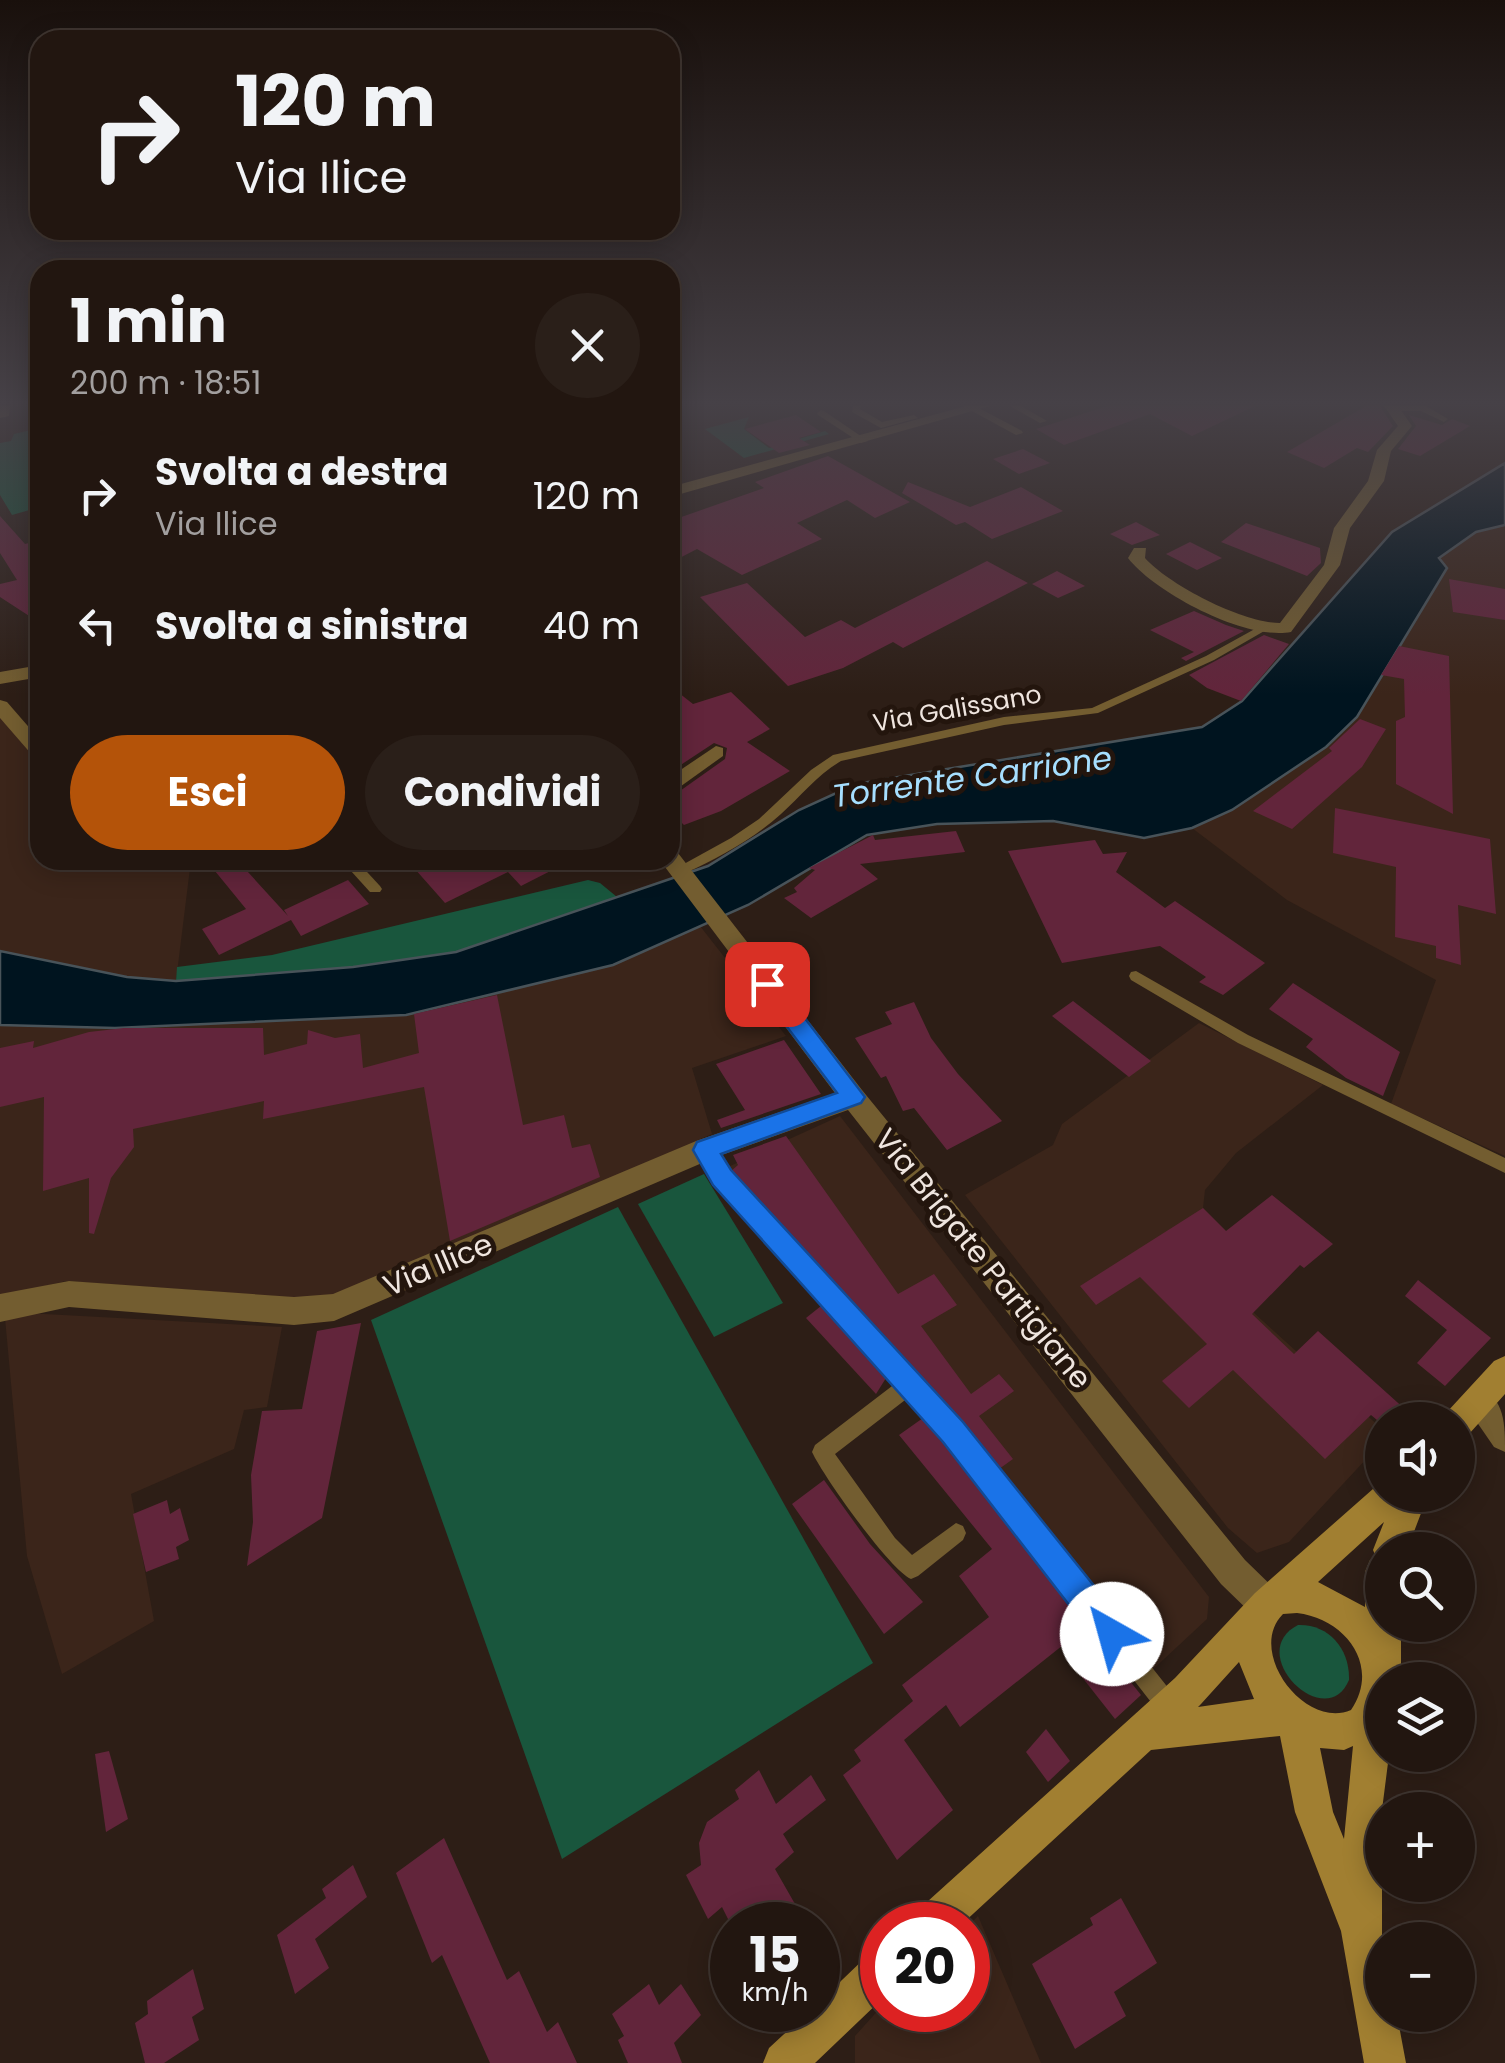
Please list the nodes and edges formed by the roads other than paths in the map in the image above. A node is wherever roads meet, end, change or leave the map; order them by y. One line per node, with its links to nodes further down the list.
1 (1361, 502): 3 (street, Via Galissano)
2 (1140, 552): 3 (street)
3 (1262, 628): 10 (lane, Via Galissano)
4 (30, 673): 5 (street)
5 (0, 678)
6 (0, 706): 7 (street)
7 (30, 740)
8 (716, 752): 9 (street)
9 (680, 779)
10 (680, 864)
11 (357, 870): 13 (lane)
12 (680, 870): 15 (street, Via Brigate Partigiane)
13 (375, 889)
14 (1136, 976): 17 (lane)
15 (853, 1097): 16 (street, Via Ilice); 26 (street, Via Brigate Partigiane)
16 (706, 1150): 18 (street, Via Ilice); 20 (lane)
17 (1505, 1166)
18 (0, 1308)
19 (1505, 1371): 21 (main road)
20 (909, 1385): 25 (lane); 28 (lane)
21 (1475, 1404)
22 (1475, 1417): 23 (street)
23 (1505, 1436)
24 (1370, 1512): 26 (main road)
25 (956, 1533)
26 (1268, 1606): 27 (main road); 28 (main road); 30 (main road)
27 (1375, 1662)
28 (1169, 1708): 31 (main road)
29 (1365, 1713): 30 (main road)
30 (1296, 1719): 31 (main road); 34 (main road)
31 (1141, 1733): 33 (main road)
32 (1370, 1772): 34 (main road)
33 (957, 1902)
34 (1361, 1931): 37 (main road)
35 (860, 1993): 36 (main road)
36 (796, 2057)
37 (1385, 2063)

